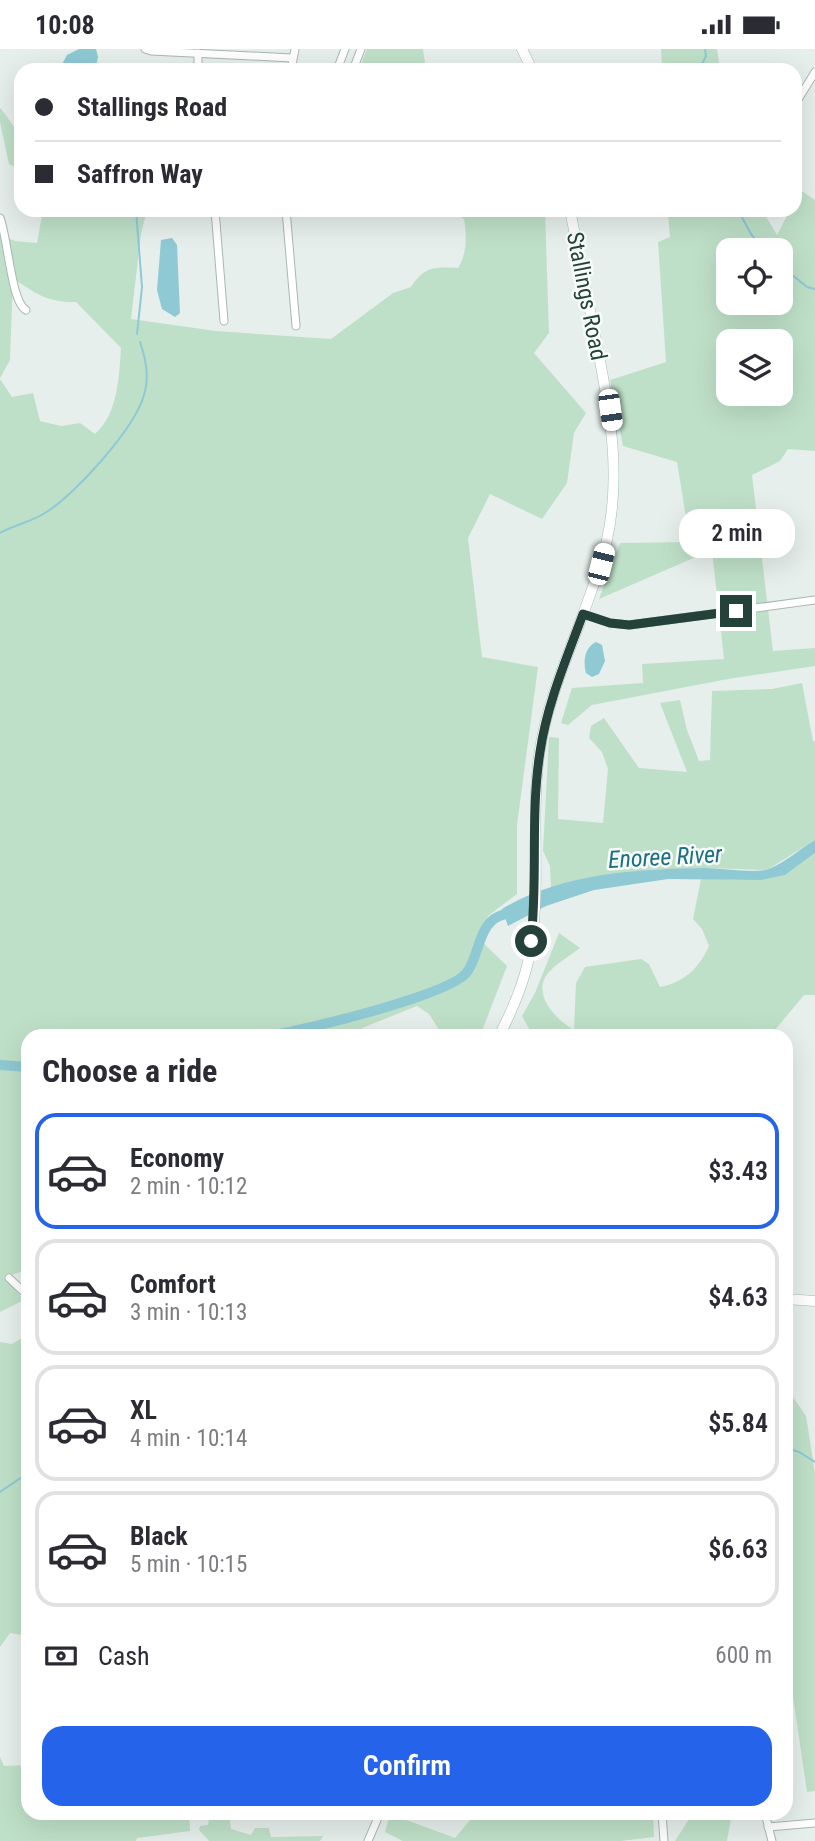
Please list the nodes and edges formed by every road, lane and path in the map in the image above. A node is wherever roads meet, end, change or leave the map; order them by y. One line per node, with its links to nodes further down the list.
1 (145, 49): 3 (street)
2 (295, 49): 4 (street)
3 (198, 54): 4 (street); 5 (street)
4 (292, 58): 6 (street)
5 (198, 63)
6 (292, 63)
7 (815, 72): 8 (street)
8 (802, 93)
9 (216, 217): 14 (street)
10 (287, 217): 15 (street)
11 (571, 217): 17 (street, Stallings Road)
12 (0, 218): 13 (street)
13 (26, 310)
14 (224, 321)
15 (296, 325)
16 (815, 600): 17 (street)
17 (583, 614): 18 (street, Stallings Road)
18 (502, 1029)
19 (9, 1278): 20 (street)
20 (21, 1289)
21 (793, 1299): 22 (street)
22 (815, 1301)
23 (377, 1820): 28 (street)
24 (662, 1820): 29 (street)
25 (766, 1820): 27 (street)
26 (815, 1823): 27 (street)
27 (768, 1827): 30 (street)
28 (368, 1841)
29 (664, 1841)
30 (772, 1841)

